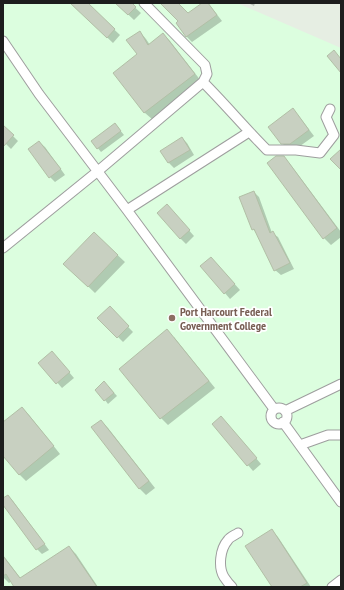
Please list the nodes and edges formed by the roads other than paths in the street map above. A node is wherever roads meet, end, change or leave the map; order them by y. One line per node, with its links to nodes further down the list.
1 (144, 3): 3 (street)
2 (3, 41): 6 (street)
3 (203, 82): 5 (street); 6 (street)
4 (330, 110): 5 (street)
5 (249, 132): 7 (street)
6 (98, 171): 7 (street); 8 (street)
7 (127, 210): 10 (street)
8 (3, 248)
9 (341, 384): 11 (street)
10 (274, 410): 11 (street); 12 (street)
11 (285, 411): 12 (street)
12 (283, 422): 14 (street)
13 (341, 434): 14 (street)
14 (300, 445): 15 (street)
15 (340, 500)
16 (238, 532): 18 (street)
17 (341, 580): 19 (street)
18 (232, 587)
19 (332, 587)

